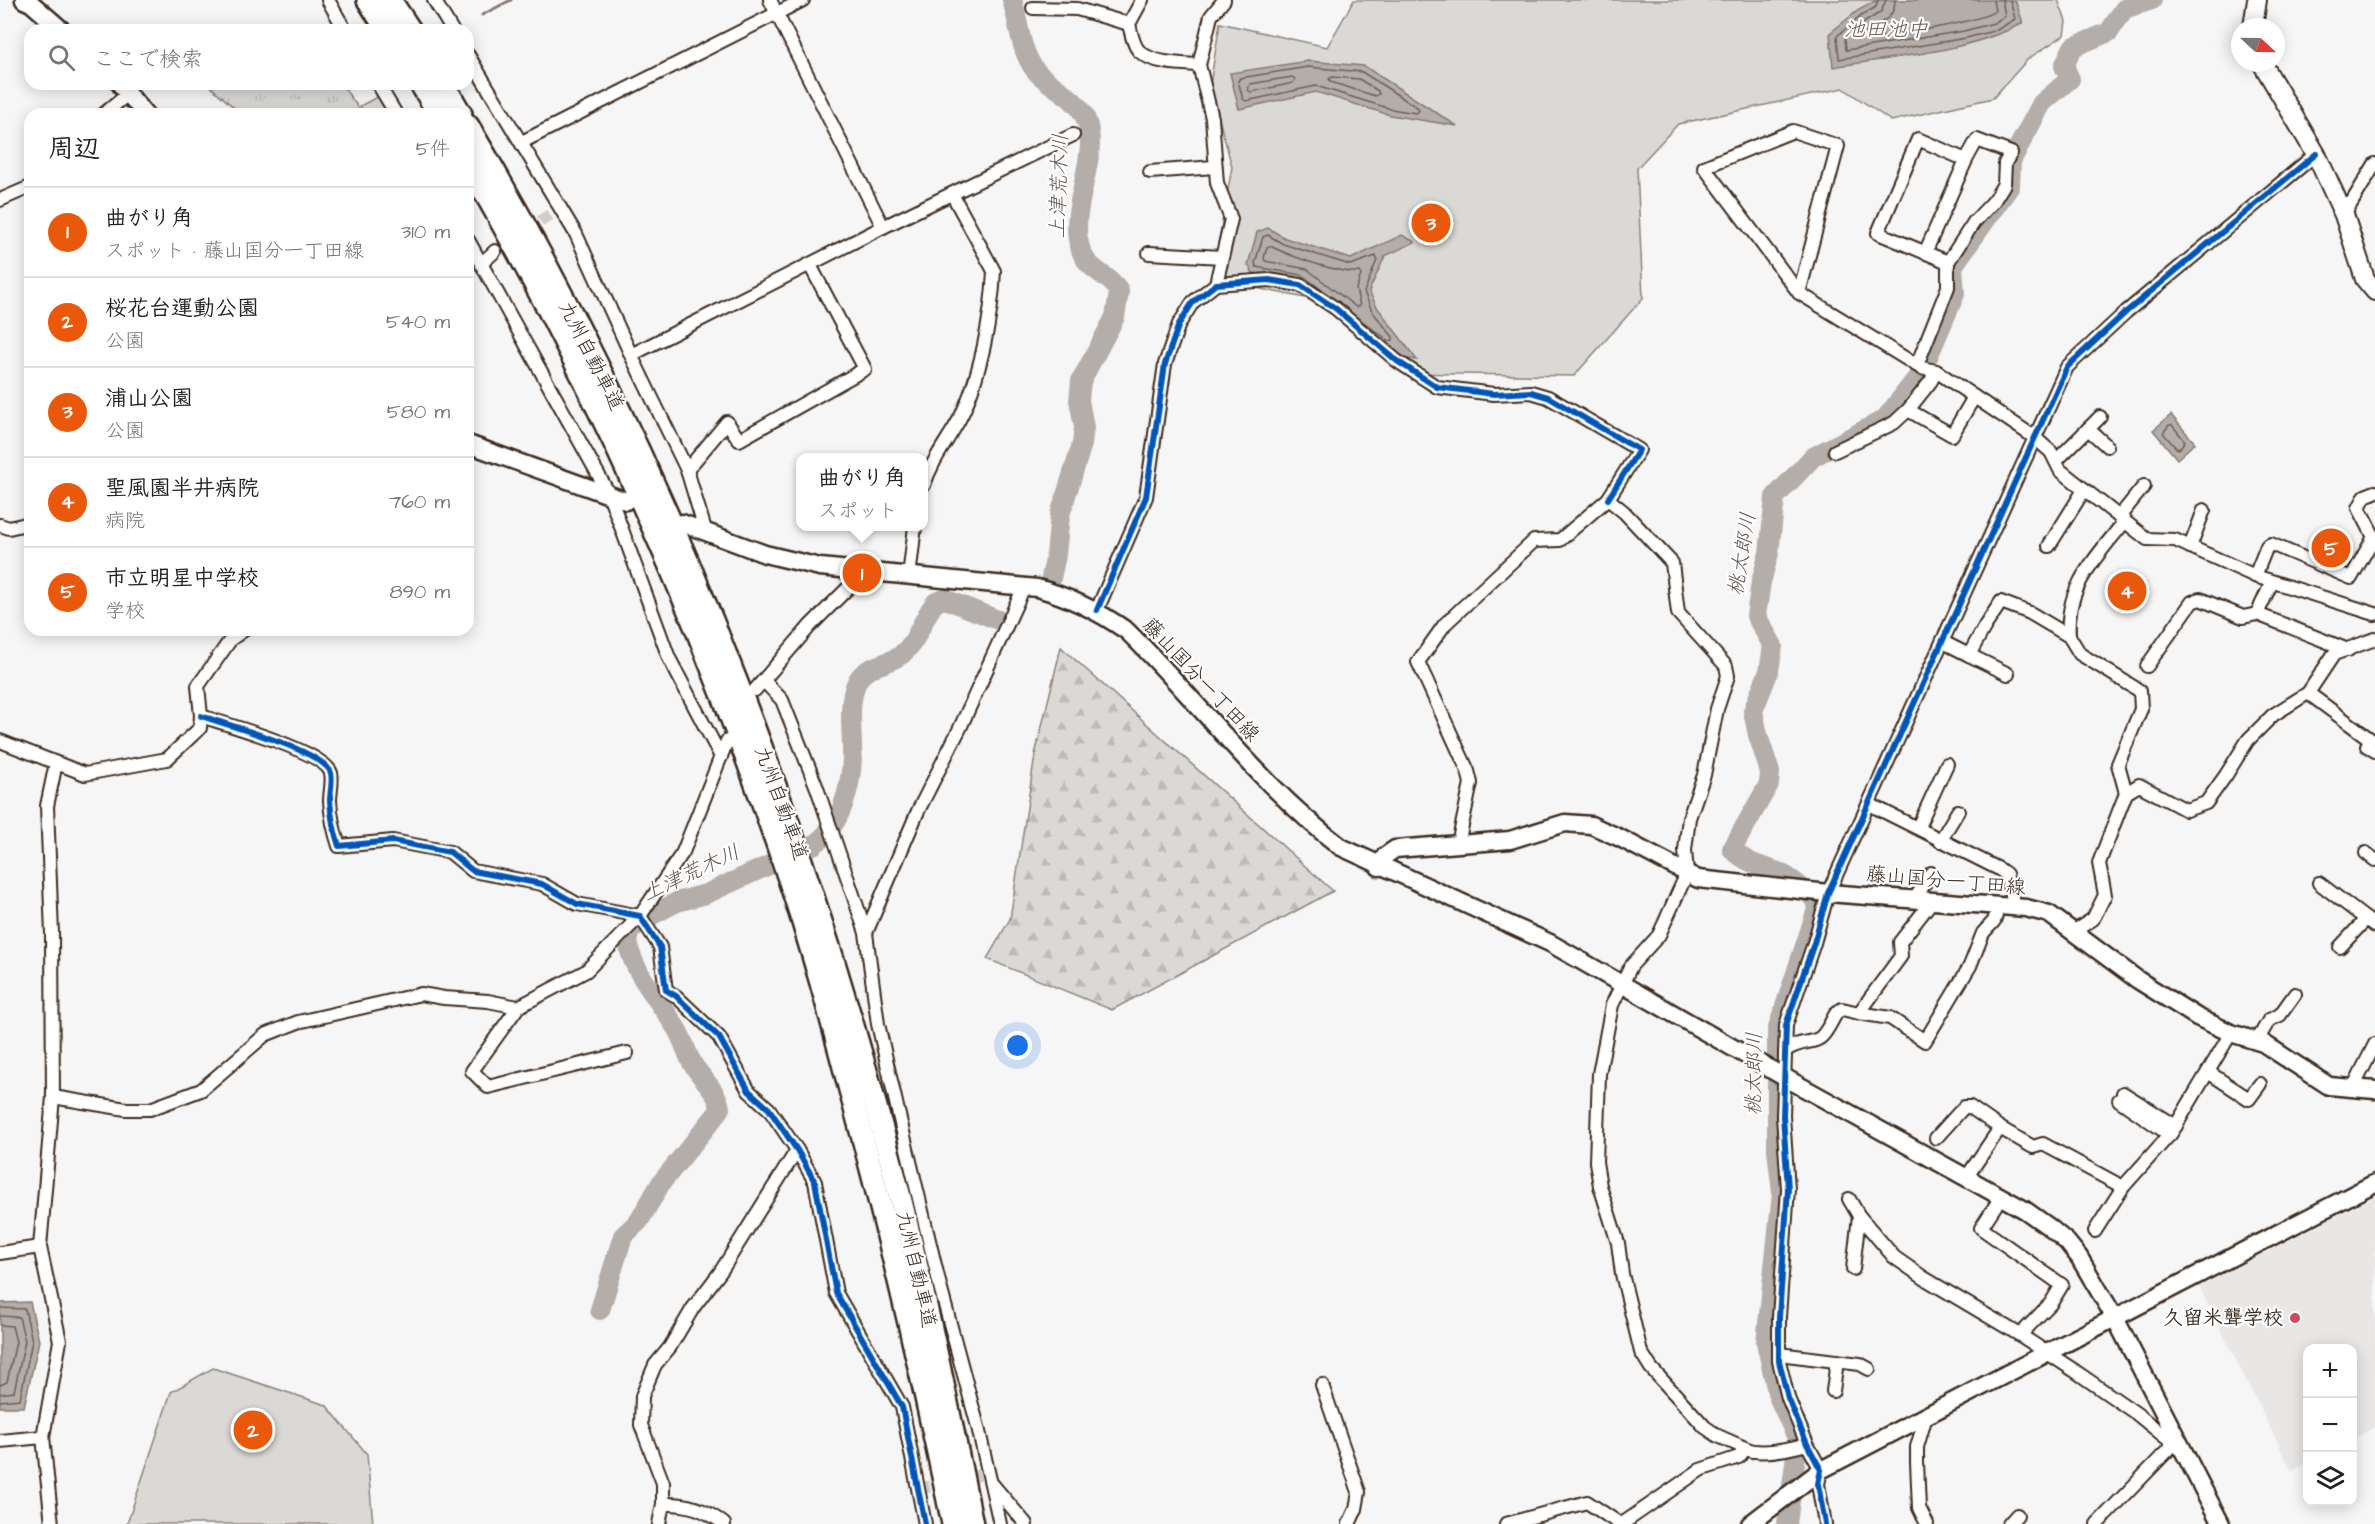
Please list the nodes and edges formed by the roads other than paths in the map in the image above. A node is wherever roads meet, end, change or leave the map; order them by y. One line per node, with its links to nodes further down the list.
1 (24, 0): 14 (main road)
2 (328, 0): 15 (street)
3 (368, 0): 16 (highway)
4 (390, 0): 17 (highway)
5 (434, 0): 18 (street)
6 (770, 0): 12 (street)
7 (803, 0): 12 (street)
8 (1142, 0): 19 (street)
9 (1224, 0): 21 (street)
10 (2257, 0): 13 (main road)
11 (1033, 8): 19 (street)
12 (777, 14): 35 (street); 46 (street)
13 (2254, 18)
14 (55, 24)
15 (342, 24)
16 (383, 24)
17 (406, 24)
18 (448, 24)
19 (1129, 24): 21 (street)
20 (474, 65): 35 (street)
21 (1199, 65): 39 (street)
22 (2267, 72): 36 (main road)
23 (122, 90): 28 (street)
24 (126, 90): 29 (main road)
25 (382, 90): 30 (street)
26 (425, 90): 31 (highway)
27 (447, 90): 32 (highway)
28 (109, 108)
29 (140, 108)
30 (392, 108)
31 (435, 108)
32 (457, 108)
33 (1073, 135): 43 (street)
34 (474, 137): 181 (highway, 九州自動車道)
35 (522, 142): 58 (street)
36 (2316, 154): 45 (main road); 65 (street)
37 (1966, 160): 50 (street); 50 (street); 52 (street)
38 (2375, 164): 45 (street)
39 (1214, 167): 40 (street); 51 (street)
40 (1150, 172)
41 (474, 174): 180 (highway, 九州自動車道)
42 (24, 190): 44 (street)
43 (952, 194): 46 (street); 71 (street)
44 (0, 200)
45 (2344, 215): 55 (main road)
46 (883, 227): 54 (street)
47 (474, 250): 53 (street)
48 (495, 251): 53 (street)
49 (1149, 253): 51 (street)
50 (1925, 253): 52 (street)
51 (1222, 257): 56 (street)
52 (1948, 262): 59 (street)
53 (482, 264): 75 (street)
54 (810, 266): 58 (street); 70 (street)
55 (2372, 280)
56 (1216, 284): 76 (street); 92 (street)
57 (1799, 292): 57 (street); 59 (street)
58 (631, 355): 70 (street)
59 (1917, 365): 60 (street)
60 (1936, 371): 61 (street); 62 (street)
61 (1974, 397): 62 (street); 65 (street)
62 (1908, 410): 68 (street)
63 (2100, 417): 64 (street)
64 (2088, 429): 67 (street); 69 (street)
65 (2034, 437): 69 (street); 98 (street)
66 (474, 446): 75 (main road)
67 (2107, 446)
68 (1834, 451)
69 (2056, 461): 73 (street)
70 (687, 470): 84 (street)
71 (928, 475)
72 (2144, 486): 79 (street)
73 (2084, 490): 79 (street); 85 (street)
74 (2375, 492): 88 (street)
75 (609, 494): 77 (main road); 108 (street)
76 (1608, 499): 116 (street); 118 (street)
77 (626, 501)
78 (2204, 510): 86 (street)
79 (2122, 519): 86 (street); 96 (street)
80 (682, 523): 84 (main road, 藤山国分一丁田線)
81 (24, 524): 82 (street)
82 (0, 525)
83 (914, 531): 89 (street)
84 (706, 533): 87 (main road, 藤山国分一丁田線)
85 (2049, 546)
86 (2190, 547): 88 (street)
87 (862, 573): 89 (main road, 藤山国分一丁田線); 127 (street)
88 (2255, 576): 90 (street)
89 (909, 577): 91 (main road, 藤山国分一丁田線)
90 (2272, 582): 93 (street); 94 (street)
91 (1024, 587): 92 (main road, 藤山国分一丁田線); 127 (street)
92 (1097, 610): 117 (main road, 藤山国分一丁田線)
93 (2257, 614): 99 (street); 101 (street)
94 (2375, 614)
95 (235, 636): 104 (street)
96 (2069, 636): 100 (street); 111 (street)
97 (2375, 639): 99 (street)
98 (1942, 642): 100 (street); 112 (street)
99 (2348, 650): 103 (street)
100 (1969, 654): 102 (street)
101 (2147, 666)
102 (2008, 674)
103 (2308, 693): 107 (street); 111 (street)
104 (201, 716): 109 (street); 124 (street)
105 (0, 741): 109 (street)
106 (727, 741): 108 (street)
107 (2375, 751)
108 (721, 757): 124 (street)
109 (56, 763): 144 (street)
110 (1947, 764): 114 (street)
111 (2126, 793): 126 (street)
112 (1869, 804): 114 (street); 121 (street)
113 (1958, 811): 115 (street)
114 (1918, 827): 115 (street)
115 (1940, 841): 123 (street)
116 (1458, 844): 117 (main road, 藤山国分一丁田線); 118 (main road, 藤山国分一丁田線)
117 (1379, 867): 129 (main road, 藤山国分一丁田線)
118 (1687, 873): 121 (main road, 藤山国分一丁田線); 129 (street)
119 (1931, 873): 122 (street)
120 (2319, 883): 125 (street)
121 (1827, 893): 122 (main road, 藤山国分一丁田線); 136 (street)
122 (1924, 900): 123 (main road, 藤山国分一丁田線); 132 (street)
123 (2007, 906): 126 (main road, 藤山国分一丁田線); 132 (street)
124 (640, 916): 131 (street); 148 (street)
125 (2370, 923): 128 (street)
126 (2073, 932): 133 (main road, 藤山国分一丁田線)
127 (866, 933): 174 (street)
128 (2340, 947)
129 (1621, 983): 139 (main road, 藤山国分一丁田線); 172 (street)
130 (2295, 994): 134 (street)
131 (518, 1007): 137 (street); 144 (street)
132 (1859, 1013): 136 (street)
133 (2231, 1034): 134 (main road, 藤山国分一丁田線); 138 (street)
134 (2257, 1041): 141 (main road, 藤山国分一丁田線)
135 (2375, 1044): 141 (street)
136 (1785, 1051): 139 (street)
137 (627, 1053)
138 (2208, 1072): 140 (street); 146 (street)
139 (1783, 1076): 149 (main road, 藤山国分一丁田線); 162 (street)
140 (2260, 1084)
141 (2352, 1090): 142 (main road, 藤山国分一丁田線)
142 (2375, 1090)
143 (2121, 1096): 146 (street)
144 (54, 1097): 156 (street)
145 (2000, 1128): 147 (street); 149 (street); 151 (street)
146 (2173, 1130): 151 (street)
147 (1936, 1138)
148 (797, 1150): 175 (street); 179 (street)
149 (1966, 1178): 152 (main road, 藤山国分一丁田線)
150 (2375, 1183): 159 (main road)
151 (2123, 1187): 155 (street)
152 (2001, 1197): 159 (main road, 藤山国分一丁田線); 160 (street)
153 (1849, 1199): 154 (street)
154 (1859, 1216): 158 (street); 160 (street)
155 (2095, 1231)
156 (40, 1247): 157 (street); 168 (street)
157 (0, 1253)
158 (1853, 1269)
159 (2115, 1318): 161 (main road); 170 (main road, 藤山国分一丁田線)
160 (2019, 1335): 161 (street)
161 (2047, 1353): 167 (main road); 170 (street)
162 (1779, 1354): 163 (street); 171 (street)
163 (1837, 1361): 164 (street); 166 (street)
164 (1869, 1369)
165 (1322, 1385): 184 (street)
166 (1833, 1391)
167 (1926, 1416): 173 (main road); 189 (street)
168 (43, 1437): 169 (street); 176 (street)
169 (0, 1441)
170 (2177, 1443): 190 (street); 191 (main road, 藤山国分一丁田線)
171 (1807, 1444): 172 (street); 173 (street)
172 (1752, 1451): 186 (street)
173 (1821, 1470): 187 (main road); 188 (street)
174 (987, 1478): 182 (street); 183 (street)
175 (663, 1504): 177 (street); 178 (street)
176 (52, 1524)
177 (659, 1524)
178 (724, 1524)
179 (925, 1524)
180 (953, 1524)
181 (972, 1524)
182 (1000, 1524)
183 (1026, 1524)
184 (1349, 1524)
185 (1506, 1524): 186 (street)
186 (1621, 1524)
187 (1750, 1524)
188 (1825, 1524)
189 (1928, 1524)
190 (2097, 1524)
191 (2221, 1524)

